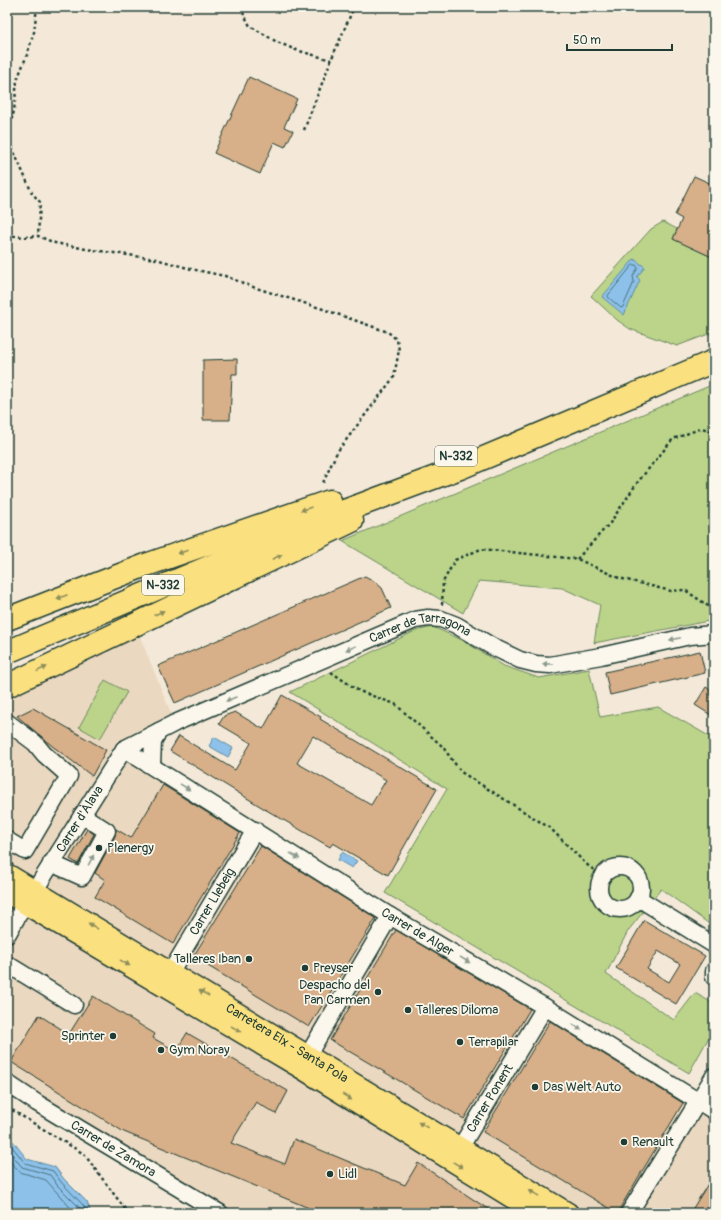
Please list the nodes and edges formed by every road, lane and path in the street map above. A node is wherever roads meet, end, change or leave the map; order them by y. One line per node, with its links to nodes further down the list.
1 (37, 7): 7 (path)
2 (240, 7): 4 (path)
3 (354, 7): 4 (path)
4 (331, 60): 5 (path)
5 (304, 130)
6 (7, 235): 7 (path)
7 (38, 236): 12 (path)
8 (714, 347): 12 (highway, N-332)
9 (714, 361): 11 (highway, N-332)
10 (714, 432): 13 (path)
11 (460, 468): 12 (highway, N-332); 20 (highway, one-way to 11)
12 (316, 513): 15 (highway, one-way to 15); 18 (highway, N-332)
13 (577, 560): 14 (path); 16 (path)
14 (714, 610)
15 (7, 618)
16 (441, 619): 17 (street, Carrer de Tarragona, one-way to 16); 19 (street, Carrer de Tarragona, one-way to 19)
17 (714, 634)
18 (7, 652)
19 (317, 662): 22 (street, Carrer de Tarragona, one-way to 22); 30 (path)
20 (7, 686)
21 (7, 722): 27 (street)
22 (159, 731): 23 (street, Carrer de Tarragona); 24 (street)
23 (124, 749): 24 (street, Carrer de Alger); 25 (street, Carrer d'Àlava)
24 (152, 766): 26 (street, Carrer de Alger, one-way to 26)
25 (82, 816): 28 (street, Carrer d'Àlava); 28 (street, one-way to 25)
26 (255, 830): 34 (street, Carrer de Alger, one-way to 34); 39 (street, Carrer Llebeig)
27 (7, 840)
28 (51, 863): 32 (street, Carrer d'Àlava)
29 (7, 874): 32 (main road, Carretera Elx - Santa Pola)
30 (602, 876): 33 (street); 33 (street)
31 (7, 892): 32 (main road, Carretera Elx - Santa Pola)
32 (30, 896): 35 (street, Carrer d'Àlava); 39 (main road, Carretera Elx - Santa Pola, one-way to 32); 52 (main road, Carretera Elx - Santa Pola, one-way to 52)
33 (638, 898): 36 (street)
34 (390, 916): 42 (street, Carrer de Alger, one-way to 42); 43 (street)
35 (7, 935)
36 (714, 945)
37 (7, 964): 41 (street)
38 (714, 971): 40 (street)
39 (170, 973): 43 (main road, Carretera Elx - Santa Pola, one-way to 39)
40 (714, 977)
41 (74, 1005)
42 (544, 1008): 46 (street, Carrer de Alger, one-way to 46); 49 (street, Carrer Ponent)
43 (308, 1055): 49 (main road, Carretera Elx - Santa Pola, one-way to 43)
44 (714, 1076): 46 (street)
45 (7, 1082): 51 (street, Carrer de Zamora)
46 (699, 1102): 48 (street, Carrer de Alger); 54 (street)
47 (7, 1107): 50 (path)
48 (714, 1111)
49 (460, 1148): 53 (main road, Carretera Elx - Santa Pola, one-way to 49)
50 (128, 1213)
51 (220, 1213)
52 (537, 1213)
53 (568, 1213)
54 (629, 1213)

